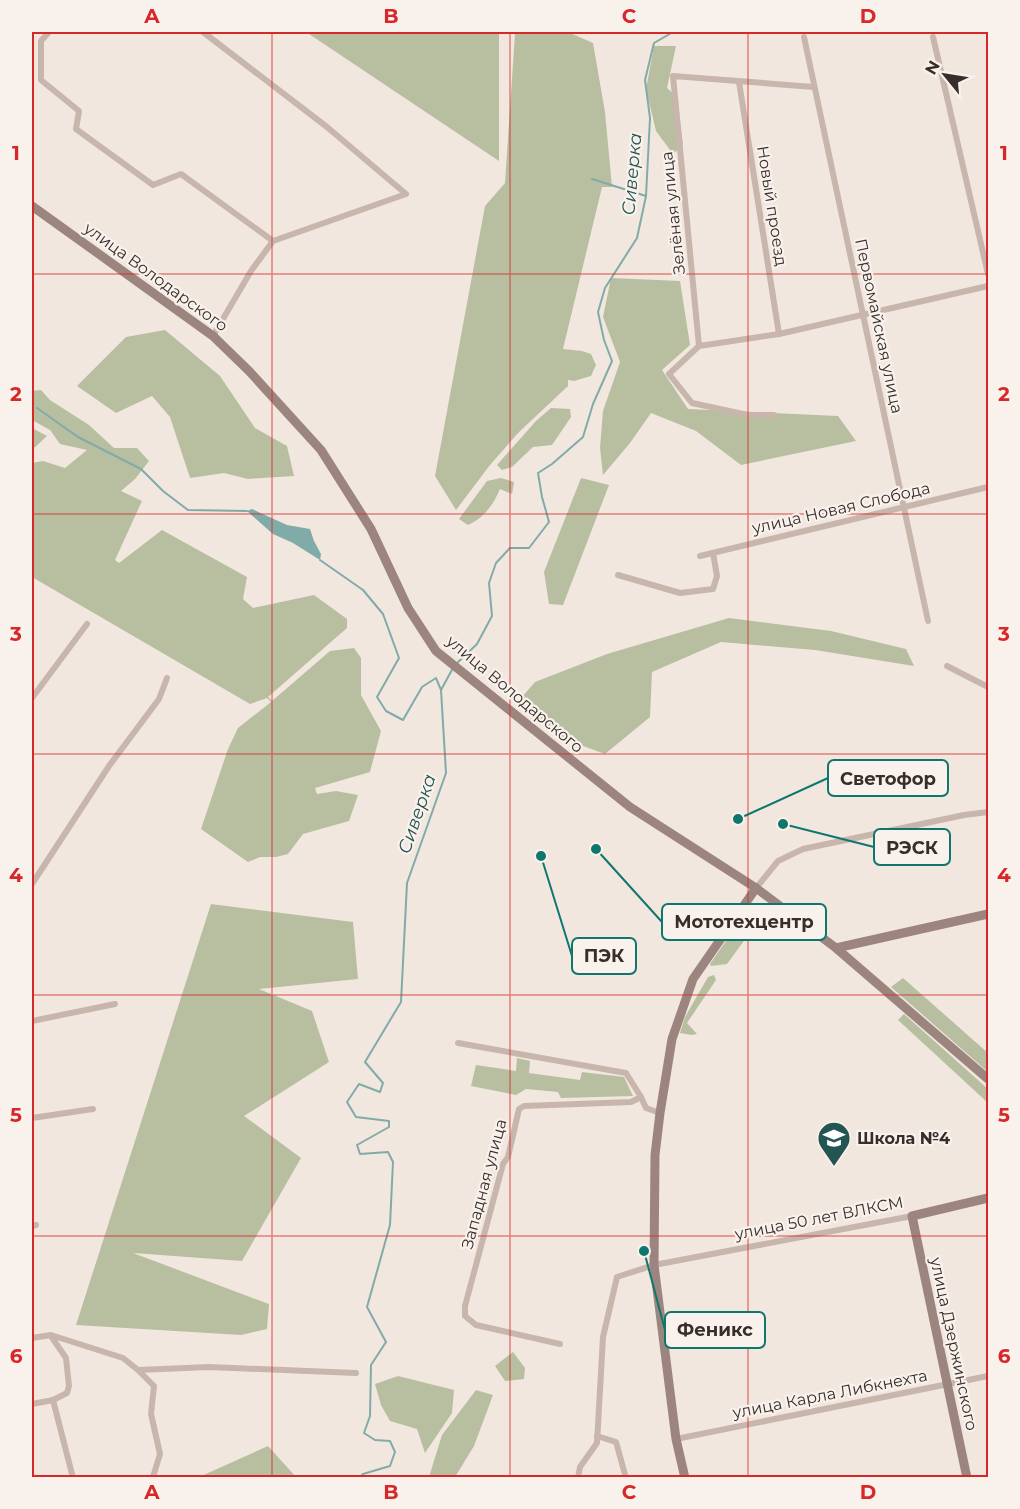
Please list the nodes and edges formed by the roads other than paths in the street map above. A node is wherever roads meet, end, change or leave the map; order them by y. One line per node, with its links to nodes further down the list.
1 (50, 32): 8 (street)
2 (203, 32): 8 (street)
3 (804, 37): 6 (street, Первомайская улица)
4 (933, 37): 9 (street)
5 (739, 82): 6 (street); 12 (street, Новый проезд); 14 (street, Зелёная улица)
6 (814, 87): 11 (street, Первомайская улица)
7 (32, 206): 13 (main road, улица Володарского)
8 (273, 241): 13 (street)
9 (988, 274)
10 (988, 286): 11 (street)
11 (863, 315): 12 (street); 17 (street, Первомайская улица)
12 (779, 334): 14 (street)
13 (213, 336): 29 (main road, улица Володарского)
14 (699, 346): 15 (street)
15 (774, 415)
16 (988, 487): 17 (street, улица Новая Слобода)
17 (904, 507): 18 (street, улица Новая Слобода); 21 (street, Первомайская улица)
18 (712, 553): 19 (street, улица Новая Слобода); 20 (street)
19 (700, 556)
20 (618, 575)
21 (928, 621)
22 (87, 624): 26 (street)
23 (946, 666): 25 (street)
24 (167, 678): 28 (street)
25 (988, 687)
26 (32, 698)
27 (988, 812): 29 (street)
28 (32, 884)
29 (756, 888): 31 (main road); 38 (main road)
30 (988, 914): 31 (main road)
31 (836, 948): 35 (main road)
32 (115, 1004): 33 (street)
33 (32, 1021)
34 (458, 1043): 36 (street)
35 (988, 1079)
36 (641, 1097): 38 (street); 45 (street, Западная улица)
37 (93, 1109): 39 (street)
38 (660, 1113): 42 (main road)
39 (32, 1118)
40 (988, 1198): 41 (main road, улица 50 лет ВЛКСМ)
41 (912, 1216): 42 (street, улица 50 лет ВЛКСМ); 49 (main road, улица Дзержинского)
42 (654, 1265): 52 (street, улица 50 лет ВЛКСМ); 53 (main road)
43 (51, 1335): 44 (street); 46 (street); 50 (street)
44 (32, 1338)
45 (560, 1344)
46 (138, 1370): 47 (street); 54 (street)
47 (356, 1373)
48 (988, 1376): 49 (street, улица Карла Либкнехта)
49 (947, 1385): 53 (street, улица Карла Либкнехта); 59 (main road, улица Дзержинского)
50 (53, 1400): 51 (street); 55 (street)
51 (32, 1404)
52 (597, 1436): 56 (street); 57 (street)
53 (676, 1439): 58 (main road)
54 (152, 1477)
55 (73, 1478)
56 (578, 1478)
57 (626, 1478)
58 (685, 1478)
59 (967, 1478)

